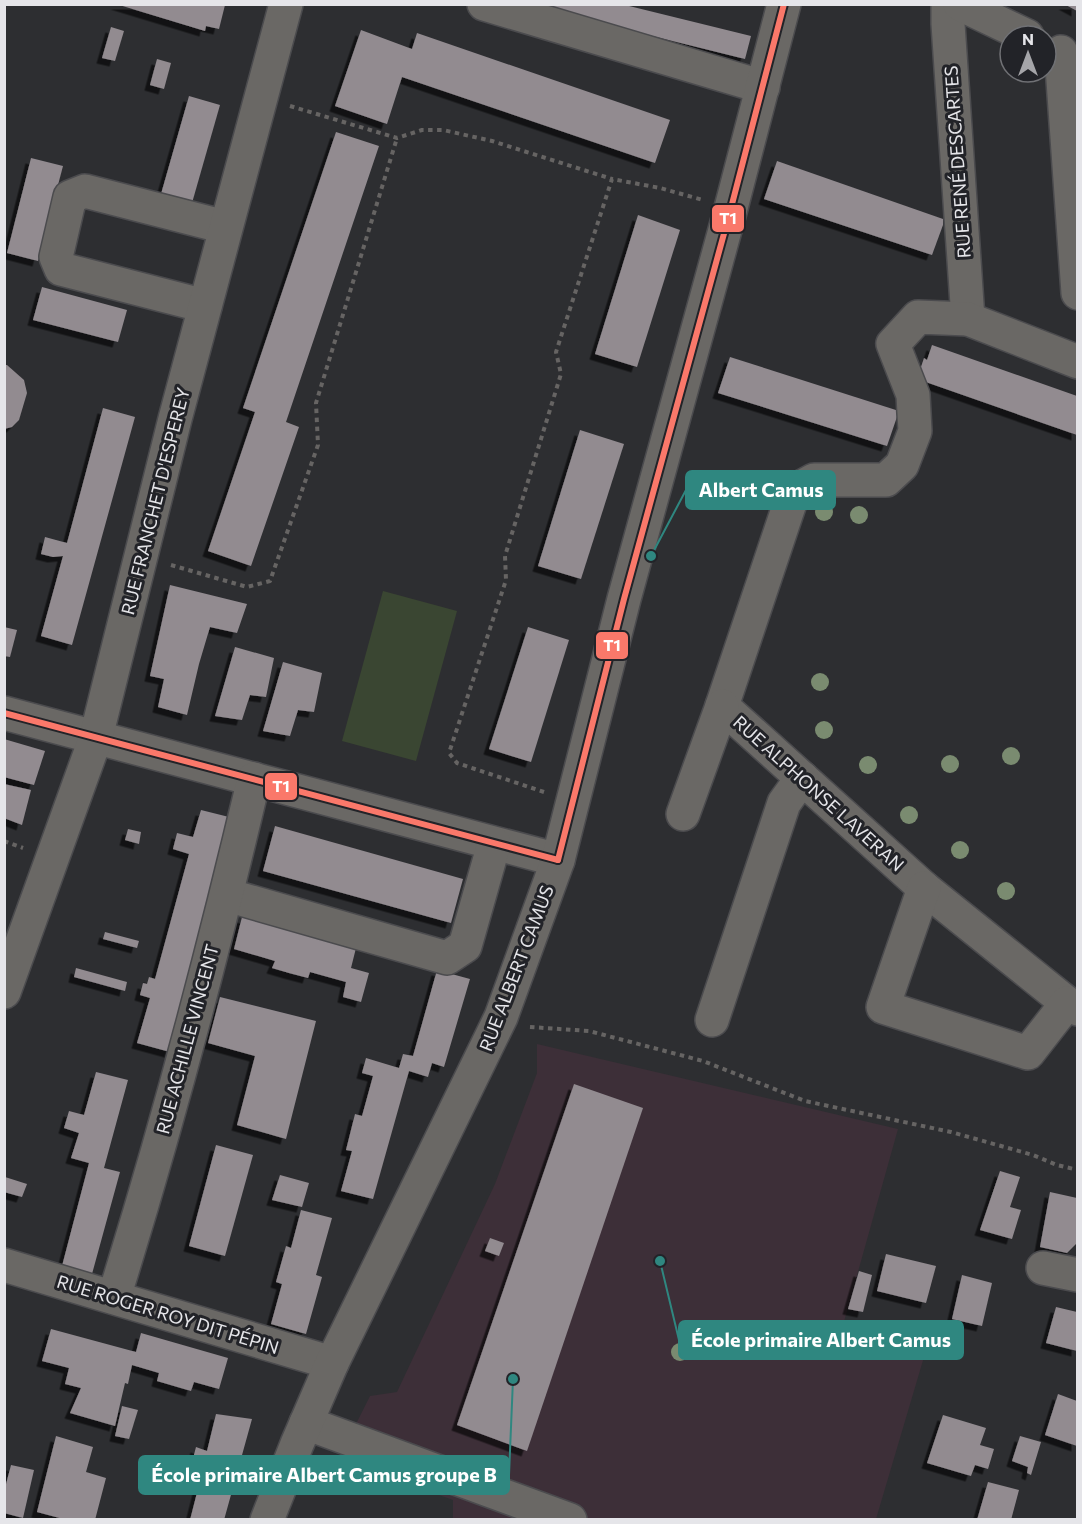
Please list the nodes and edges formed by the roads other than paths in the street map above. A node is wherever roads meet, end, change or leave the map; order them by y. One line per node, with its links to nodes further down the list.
1 (286, 4): 9 (street, RUE FRANCHET D'ESPEREY)
2 (484, 4): 8 (street)
3 (784, 4): 8 (street, RUE ALBERT CAMUS)
4 (948, 4): 12 (street, RUE RENÉ DESCARTES)
5 (960, 4): 6 (street)
6 (1002, 24)
7 (1062, 52): 10 (street)
8 (763, 87): 21 (street, RUE ALBERT CAMUS)
9 (225, 227): 11 (street, RUE FRANCHET D'ESPEREY); 11 (street)
10 (1077, 294)
11 (205, 306): 16 (street, RUE FRANCHET D'ESPEREY)
12 (968, 319): 13 (street, RUE ALPHONSE LAVERAN); 14 (street, RUE ALPHONSE LAVERAN)
13 (1077, 362)
14 (722, 706): 17 (street, RUE ALPHONSE LAVERAN); 19 (street)
15 (4, 713): 16 (street)
16 (96, 737): 18 (street); 24 (street, RUE FRANCHET D'ESPEREY)
17 (802, 778): 22 (street, RUE ALPHONSE LAVERAN); 26 (street)
18 (254, 779): 20 (street); 23 (street, RUE ACHILLE VINCENT)
19 (683, 814)
20 (494, 844): 21 (street); 23 (street)
21 (558, 860): 31 (street, RUE ALBERT CAMUS)
22 (924, 888): 25 (street, RUE ALPHONSE LAVERAN); 25 (street)
23 (227, 895): 30 (street, RUE ACHILLE VINCENT)
24 (4, 992)
25 (1072, 1006)
26 (712, 1020)
27 (4, 1264): 30 (street, RUE ROGER ROY DIT PÉPIN)
28 (1043, 1268): 29 (street)
29 (1077, 1275)
30 (114, 1298): 31 (street, RUE ROGER ROY DIT PÉPIN)
31 (332, 1363): 32 (street, RUE ALBERT CAMUS)
32 (306, 1423): 33 (street, RUE ALBERT CAMUS); 34 (street)
33 (267, 1520)
34 (570, 1520)

